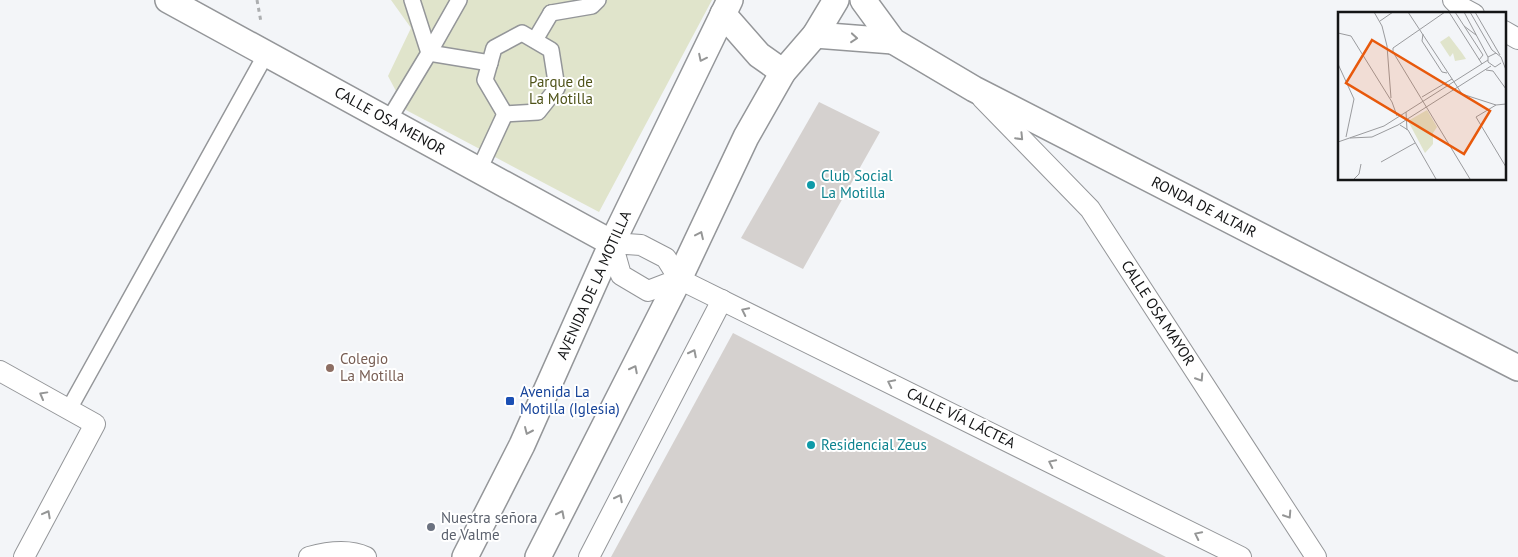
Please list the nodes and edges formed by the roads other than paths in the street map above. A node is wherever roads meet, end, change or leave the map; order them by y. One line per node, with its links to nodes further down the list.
1 (168, 0): 17 (street, CALLE OSA MENOR)
2 (412, 0): 16 (street)
3 (459, 0): 16 (street)
4 (598, 0): 9 (street)
5 (836, 0): 12 (street)
6 (863, 0): 15 (street, RONDA DE ALTAIR)
7 (1453, 0): 10 (street)
8 (725, 5): 19 (street); 24 (street, AVENIDA DE LA MOTILLA, one-way to 24)
9 (547, 6): 14 (street)
10 (1470, 12)
11 (1506, 32): 13 (street)
12 (815, 35): 15 (street, RONDA DE ALTAIR, one-way to 15); 19 (street)
13 (1518, 39)
14 (535, 40): 18 (street); 21 (street)
15 (893, 41): 20 (street, RONDA DE ALTAIR)
16 (429, 53): 18 (street); 22 (street)
17 (266, 54): 22 (street, CALLE OSA MENOR); 29 (street)
18 (490, 63): 21 (street)
19 (783, 72): 25 (street, one-way to 19)
20 (974, 89): 27 (street, RONDA DE ALTAIR); 37 (street, CALLE OSA MAYOR, one-way to 37)
21 (505, 114): 23 (street)
22 (388, 121): 23 (street, CALLE OSA MENOR)
23 (479, 170): 24 (street, CALLE OSA MENOR)
24 (612, 243): 25 (street); 25 (street); 33 (street, AVENIDA DE LA MOTILLA, one-way to 33)
25 (679, 280): 26 (street, CALLE VÍA LÁCTEA); 34 (street, one-way to 25)
26 (722, 300): 35 (street, one-way to 26); 36 (street, CALLE VÍA LÁCTEA, one-way to 26)
27 (1518, 368)
28 (0, 371): 29 (street, one-way to 28)
29 (69, 409): 30 (street, one-way to 29)
30 (24, 557)
31 (309, 557): 32 (street)
32 (366, 557)
33 (465, 557)
34 (538, 557)
35 (589, 557)
36 (1241, 557)
37 (1316, 557)

